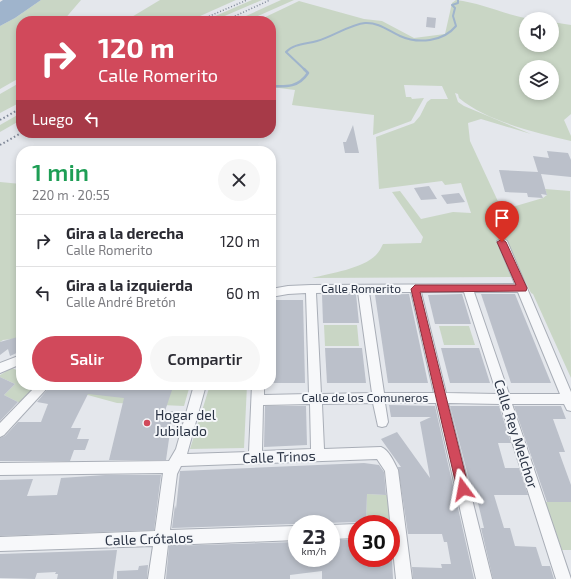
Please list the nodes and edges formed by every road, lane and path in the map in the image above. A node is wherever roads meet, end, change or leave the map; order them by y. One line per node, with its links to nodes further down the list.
1 (502, 242): 3 (street)
2 (363, 288): 4 (street, Calle Romerito); 5 (street, Calle Romerito); 14 (street)
3 (522, 288): 6 (street, Calle Romerito); 18 (street)
4 (311, 289): 7 (street, Calle Romerito); 13 (street)
5 (415, 289): 6 (street, Calle Romerito); 15 (street)
6 (468, 289): 16 (street, Calle Rey Melchor)
7 (276, 292)
8 (16, 360): 9 (street)
9 (0, 368)
10 (39, 390): 20 (street)
11 (199, 390): 23 (street)
12 (258, 390): 17 (street)
13 (315, 398): 14 (street, Calle de los Comuneros); 17 (street, Calle de los Comuneros); 21 (street)
14 (378, 398): 15 (street, Calle de los Comuneros); 19 (street)
15 (442, 398): 16 (street, Calle de los Comuneros); 30 (street)
16 (505, 398): 18 (street, Calle de los Comuneros); 31 (street, Calle Rey Melchor)
17 (257, 400): 22 (street)
18 (570, 403)
19 (382, 422)
20 (0, 431)
21 (318, 456): 22 (street, Calle Trinos); 29 (street, Calle Trinos)
22 (255, 458): 23 (street, Calle Trinos)
23 (175, 464): 24 (street, Calle Trinos); 26 (street)
24 (0, 469)
25 (288, 533): 26 (street, Calle Crótalos)
26 (162, 539): 27 (street, Calle Crótalos); 28 (street)
27 (0, 544)
28 (156, 579)
29 (404, 579)
30 (484, 579)
31 (564, 579)

